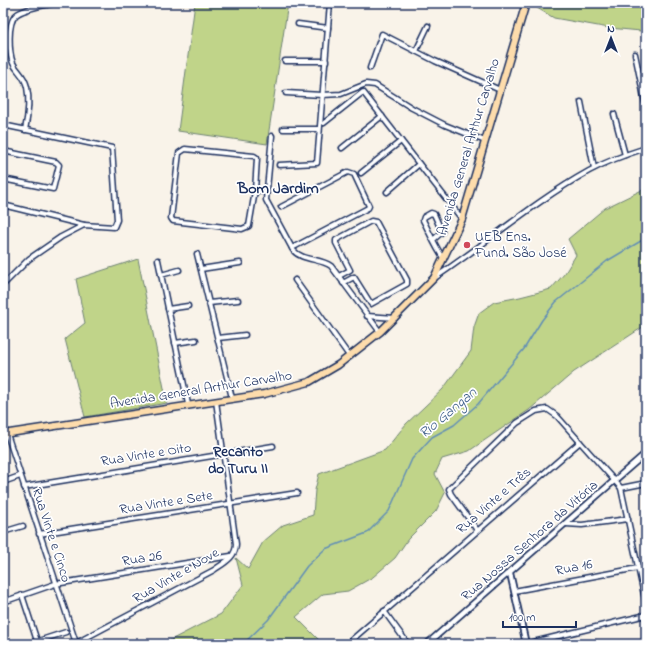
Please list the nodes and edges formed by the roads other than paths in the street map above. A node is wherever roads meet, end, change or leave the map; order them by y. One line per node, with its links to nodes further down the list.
1 (54, 3): 7 (street)
2 (330, 3): 6 (street)
3 (526, 3): 14 (main road, Avenida General Arthur Carvalho)
4 (298, 24): 6 (street)
5 (428, 26): 9 (street)
6 (328, 28): 11 (street)
7 (9, 41): 8 (street); 25 (street)
8 (3, 45)
9 (416, 51): 13 (street); 14 (street)
10 (635, 54): 18 (street)
11 (326, 60): 12 (street); 16 (street)
12 (284, 61)
13 (370, 68)
14 (500, 90): 28 (main road, Avenida General Arthur Carvalho)
15 (286, 93): 16 (street)
16 (322, 95): 24 (street); 28 (street)
17 (581, 102): 35 (street)
18 (646, 107)
19 (614, 114): 32 (street)
20 (382, 116): 21 (street); 27 (street); 29 (street)
21 (324, 123)
22 (3, 125): 25 (street)
23 (283, 129): 24 (street)
24 (318, 129): 34 (street)
25 (25, 130): 44 (street)
26 (272, 136): 39 (street)
27 (401, 141): 33 (street); 36 (street)
28 (485, 141): 43 (main road, Avenida General Arthur Carvalho)
29 (342, 148)
30 (646, 148): 32 (street)
31 (3, 151): 37 (street)
32 (624, 155): 35 (street)
33 (419, 164): 40 (street); 43 (street)
34 (279, 165)
35 (594, 168): 57 (street)
36 (361, 173)
37 (3, 179)
38 (255, 191): 38 (street); 39 (street)
39 (266, 192): 46 (street)
40 (387, 192)
41 (3, 205): 44 (street)
42 (281, 207): 46 (street)
43 (462, 219): 48 (main road, Avenida General Arthur Carvalho)
44 (84, 225): 60 (street)
45 (433, 240): 45 (street); 48 (street)
46 (292, 248): 55 (street)
47 (197, 254): 51 (street)
48 (444, 259): 57 (main road, Avenida General Arthur Carvalho)
49 (158, 260): 54 (street)
50 (240, 263): 51 (street)
51 (201, 269): 62 (street)
52 (179, 270): 54 (street)
53 (350, 270): 55 (street); 56 (street); 56 (street)
54 (161, 275): 64 (street)
55 (339, 276): 59 (street)
56 (354, 277): 59 (street)
57 (434, 278): 66 (main road, Avenida General Arthur Carvalho)
58 (295, 280): 72 (street)
59 (343, 283): 65 (street)
60 (3, 286)
61 (238, 300): 62 (street)
62 (209, 303): 69 (street)
63 (188, 306): 64 (street)
64 (168, 309): 71 (street)
65 (367, 316): 66 (street); 67 (street)
66 (395, 318): 67 (main road, Avenida General Arthur Carvalho)
67 (380, 332): 72 (main road, Avenida General Arthur Carvalho)
68 (245, 335): 69 (street)
69 (218, 338): 73 (street)
70 (196, 340): 71 (street)
71 (175, 343): 75 (street)
72 (350, 357): 73 (main road, Avenida General Arthur Carvalho)
73 (232, 398): 74 (main road, Avenida General Arthur Carvalho)
74 (216, 400): 75 (main road, Avenida General Arthur Carvalho); 79 (street, Rua Vinte e Nove)
75 (188, 404): 76 (main road, Avenida General Arthur Carvalho)
76 (5, 434): 81 (street, Rua Vinte e Cinco)
77 (580, 442): 82 (street); 92 (street, Rua Vinte e Três); 92 (street)
78 (273, 446): 79 (street, Rua Vinte e Oito)
79 (222, 453): 85 (street, Rua Vinte e Oito); 88 (street, Rua Vinte e Nove)
80 (646, 453): 82 (street, Rua Nossa Senhora da Vitória)
81 (20, 476): 83 (street); 85 (street, Rua Vinte e Cinco)
82 (614, 481): 86 (street); 90 (street, Rua Nossa Senhora da Vitória)
83 (3, 482)
84 (646, 483): 86 (street)
85 (24, 486): 94 (street, Rua Vinte e Cinco)
86 (621, 488): 89 (street)
87 (297, 493): 88 (street, Rua Vinte e Sete)
88 (230, 504): 94 (street, Rua Vinte e Sete); 95 (street, Rua Vinte e Nove)
89 (628, 519): 90 (street); 96 (street)
90 (566, 524): 97 (street, Rua Nossa Senhora da Vitória)
91 (24, 526): 93 (street)
92 (477, 530): 103 (street, Rua Vinte e Três)
93 (3, 532)
94 (39, 534): 98 (street, Rua Vinte e Cinco)
95 (232, 556): 98 (street, Rua 26); 107 (street, Rua Vinte e Nove)
96 (638, 568): 99 (street, Rua 16); 102 (street)
97 (510, 573): 99 (street); 111 (street, Rua Nossa Senhora da Vitória)
98 (55, 584): 100 (street, Rua 26); 107 (street, Rua Vinte e Cinco)
99 (514, 591): 112 (street)
100 (22, 595): 101 (street, Rua 26); 106 (street)
101 (3, 602)
102 (646, 604)
103 (384, 611): 109 (street, Rua Vinte e Três); 110 (street)
104 (646, 615): 112 (street)
105 (66, 632): 106 (street)
106 (38, 643): 108 (street)
107 (76, 643)
108 (29, 644)
109 (347, 644)
110 (408, 644)
111 (427, 644)
112 (525, 644)

